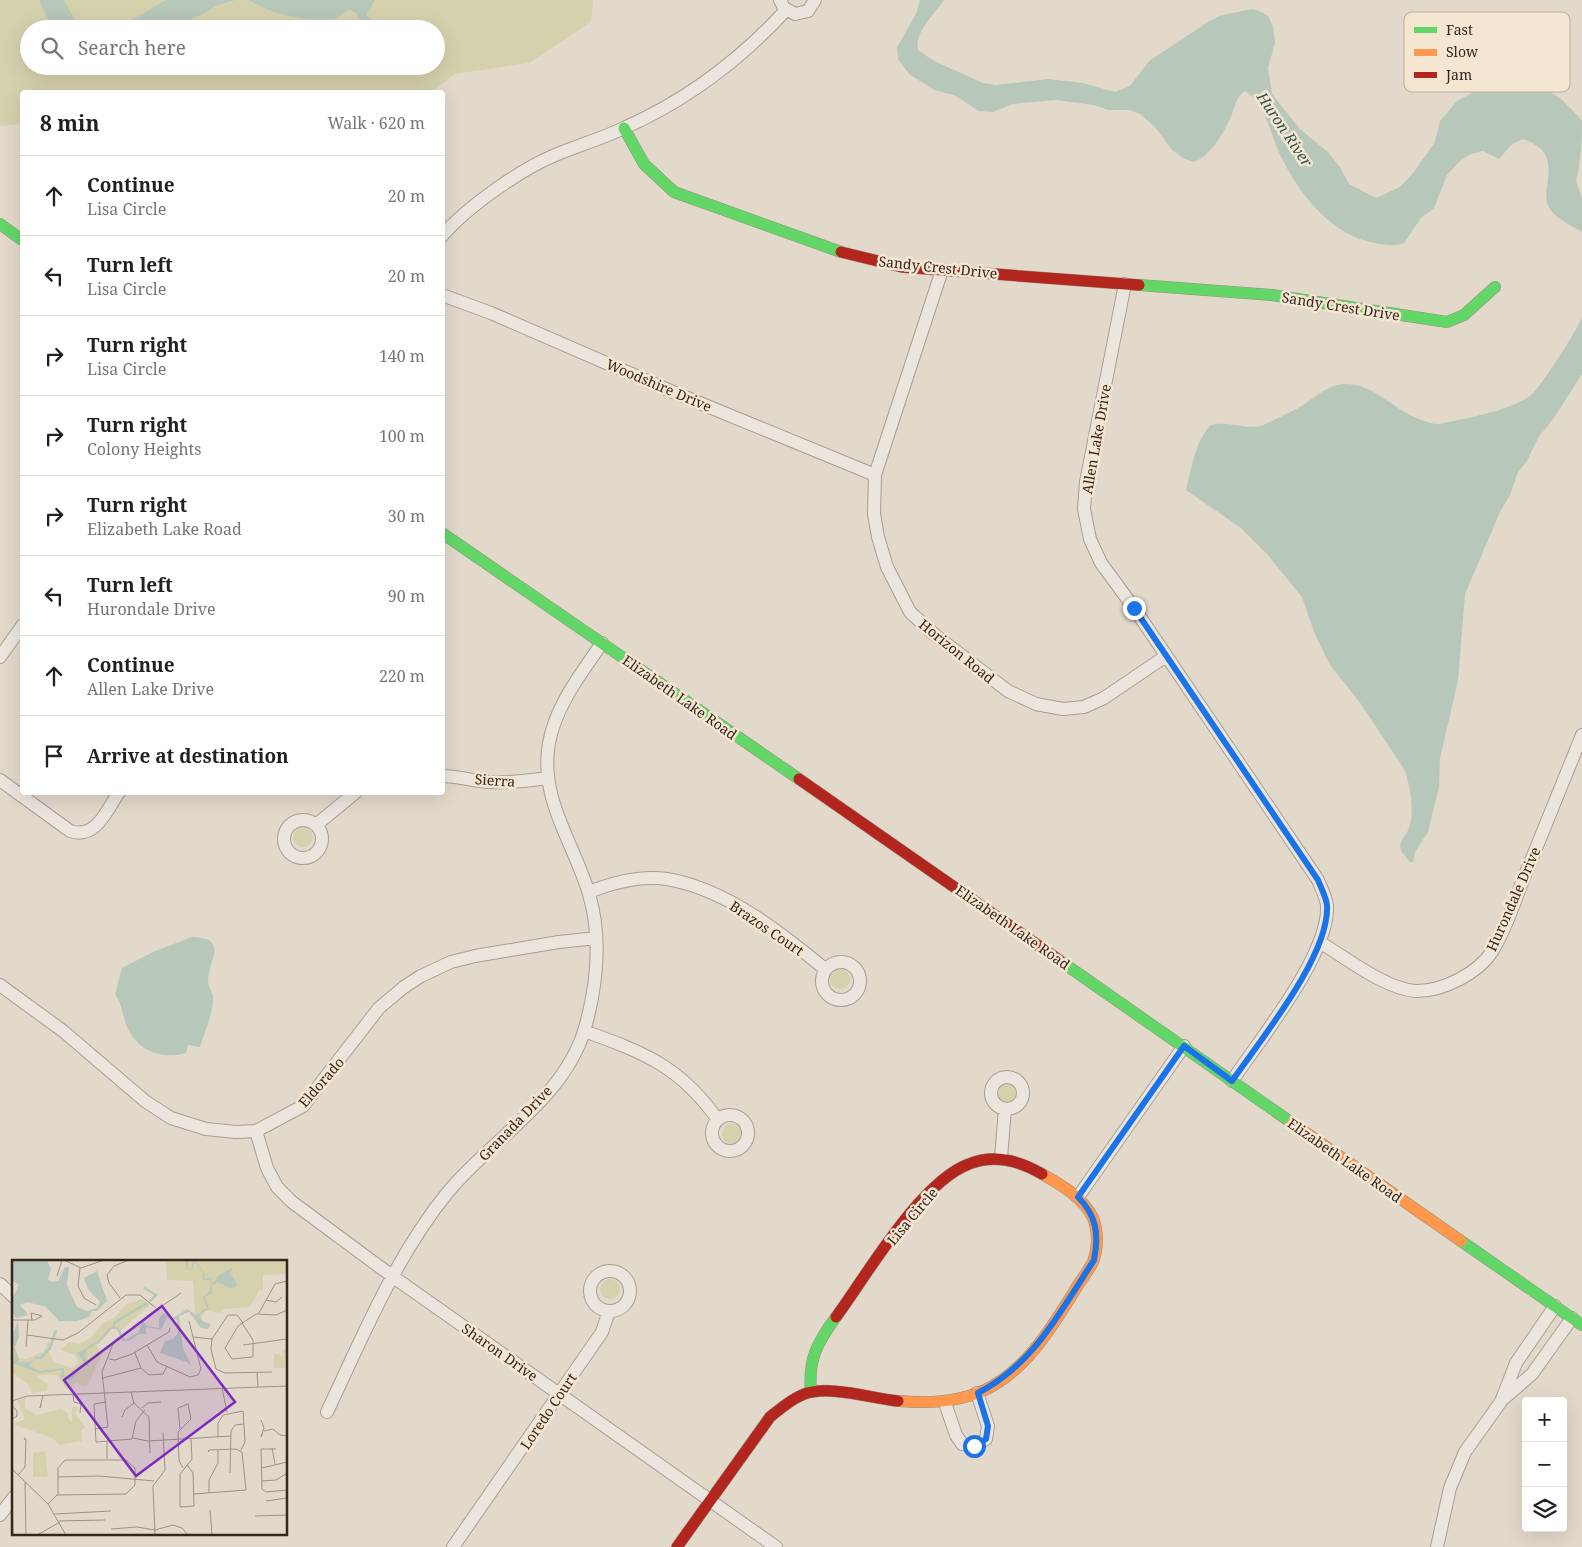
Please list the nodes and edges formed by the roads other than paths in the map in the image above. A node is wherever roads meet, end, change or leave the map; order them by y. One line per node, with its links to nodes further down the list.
1 (815, 0): 2 (street)
2 (783, 5): 3 (street)
3 (624, 128): 5 (street); 7 (street, Sandy Crest Drive)
4 (0, 224): 6 (street)
5 (445, 232)
6 (20, 239)
7 (942, 270): 8 (street, Sandy Crest Drive); 11 (street, Horizon Road)
8 (1125, 284): 9 (street, Sandy Crest Drive); 16 (street, Allen Lake Drive)
9 (1495, 287)
10 (445, 296): 11 (street, Woodshire Drive)
11 (875, 475): 16 (street, Horizon Road)
12 (445, 535): 14 (street, Elizabeth Lake Road)
13 (20, 629): 15 (street)
14 (602, 643): 19 (street, Granada Drive); 32 (street, Elizabeth Lake Road)
15 (0, 656)
16 (1166, 656): 28 (street, Allen Lake Drive)
17 (1582, 735): 28 (street, Hurondale Drive)
18 (445, 776): 19 (street, Sierra)
19 (547, 778): 26 (street, Granada Drive)
20 (0, 780): 21 (street)
21 (20, 795)
22 (21, 795): 23 (street)
23 (117, 795)
24 (352, 795): 25 (street)
25 (316, 825)
26 (589, 892): 27 (street, Granada Drive); 29 (street, Brazos Court)
27 (596, 938): 31 (street, Granada Drive); 36 (street, Eldorado)
28 (1321, 943): 33 (street)
29 (825, 969)
30 (0, 985): 36 (street, Eldorado)
31 (584, 1030): 35 (street); 39 (street, Granada Drive)
32 (1184, 1046): 33 (street, Elizabeth Lake Road); 38 (street)
33 (1232, 1081): 42 (street, Elizabeth Lake Road)
34 (1005, 1109): 37 (street)
35 (718, 1120)
36 (256, 1130): 39 (street, Sharon Drive)
37 (1001, 1158): 38 (street, Lisa Circle); 45 (street, Lisa Circle)
38 (1078, 1197): 46 (street, Lisa Circle)
39 (392, 1276): 47 (street, Sharon Drive); 50 (street, Granada Drive)
40 (0, 1284): 41 (street)
41 (12, 1294)
42 (1555, 1306): 44 (street, Elizabeth Lake Road); 48 (street)
43 (608, 1311): 47 (street, Loredo Court)
44 (1577, 1321): 48 (street)
45 (811, 1392): 49 (street, Lisa Circle); 52 (street, Lisa Circle)
46 (978, 1393): 49 (street, Lisa Circle); 49 (street)
47 (560, 1394): 52 (street, Sharon Drive); 54 (street, Loredo Court)
48 (1502, 1400): 57 (street)
49 (945, 1402)
50 (327, 1412)
51 (12, 1500): 53 (street)
52 (711, 1500): 55 (street, Lisa Circle); 56 (street, Sharon Drive)
53 (0, 1515)
54 (453, 1547)
55 (678, 1547)
56 (776, 1547)
57 (1437, 1547)

